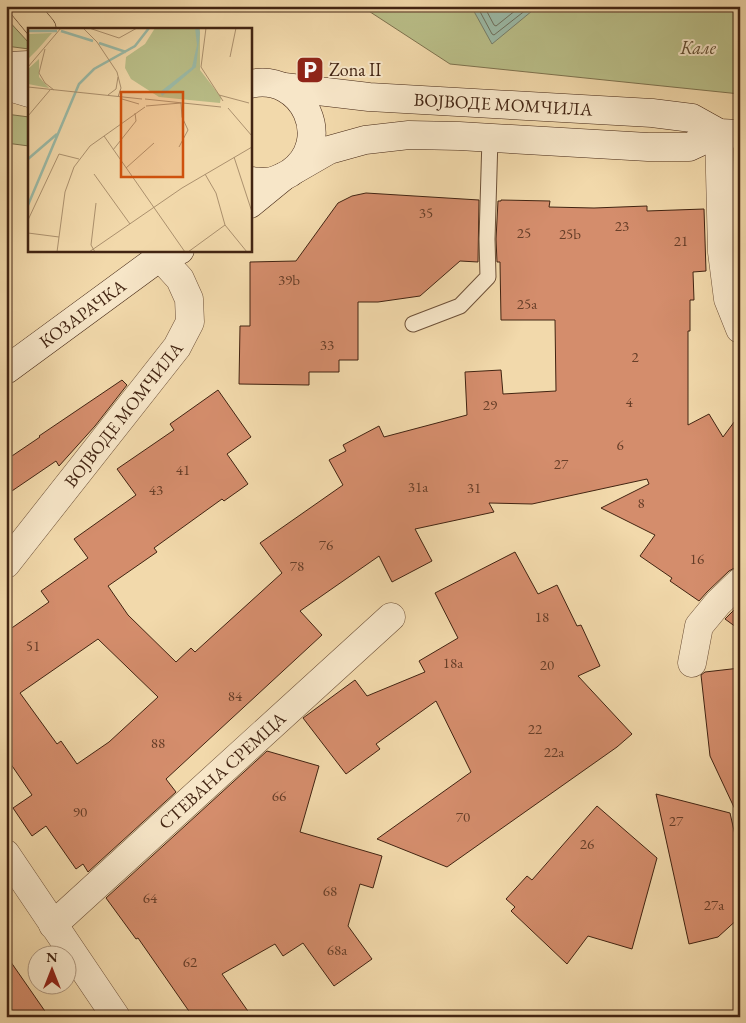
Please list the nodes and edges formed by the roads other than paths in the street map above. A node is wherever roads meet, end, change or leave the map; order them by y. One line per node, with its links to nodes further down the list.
1 (23, 6): 2 (main road)
2 (41, 28)
3 (28, 65): 4 (street)
4 (6, 66)
5 (251, 83): 7 (street, ВОЈВОДЕ МОМЧИЛА)
6 (6, 86): 8 (street)
7 (284, 87): 9 (street, ВОЈВОДЕ МОМЧИЛА); 11 (street)
8 (28, 93)
9 (730, 133): 10 (street, ВОЈВОДЕ МОМЧИЛА); 16 (street)
10 (490, 138): 11 (street, ВОЈВОДЕ МОМЧИЛА); 15 (lane)
11 (290, 173): 12 (street); 13 (street)
12 (251, 181)
13 (251, 203)
14 (169, 252): 17 (street, КОЗАРАЧКА); 18 (street, ВОЈВОДЕ МОМЧИЛА)
15 (413, 324)
16 (740, 329)
17 (6, 370)
18 (6, 564)
19 (740, 582): 21 (street)
20 (392, 617): 23 (street, СТЕВАНА СРЕМЦА)
21 (692, 663)
22 (6, 854): 23 (street)
23 (53, 925): 24 (street)
24 (116, 1017)

